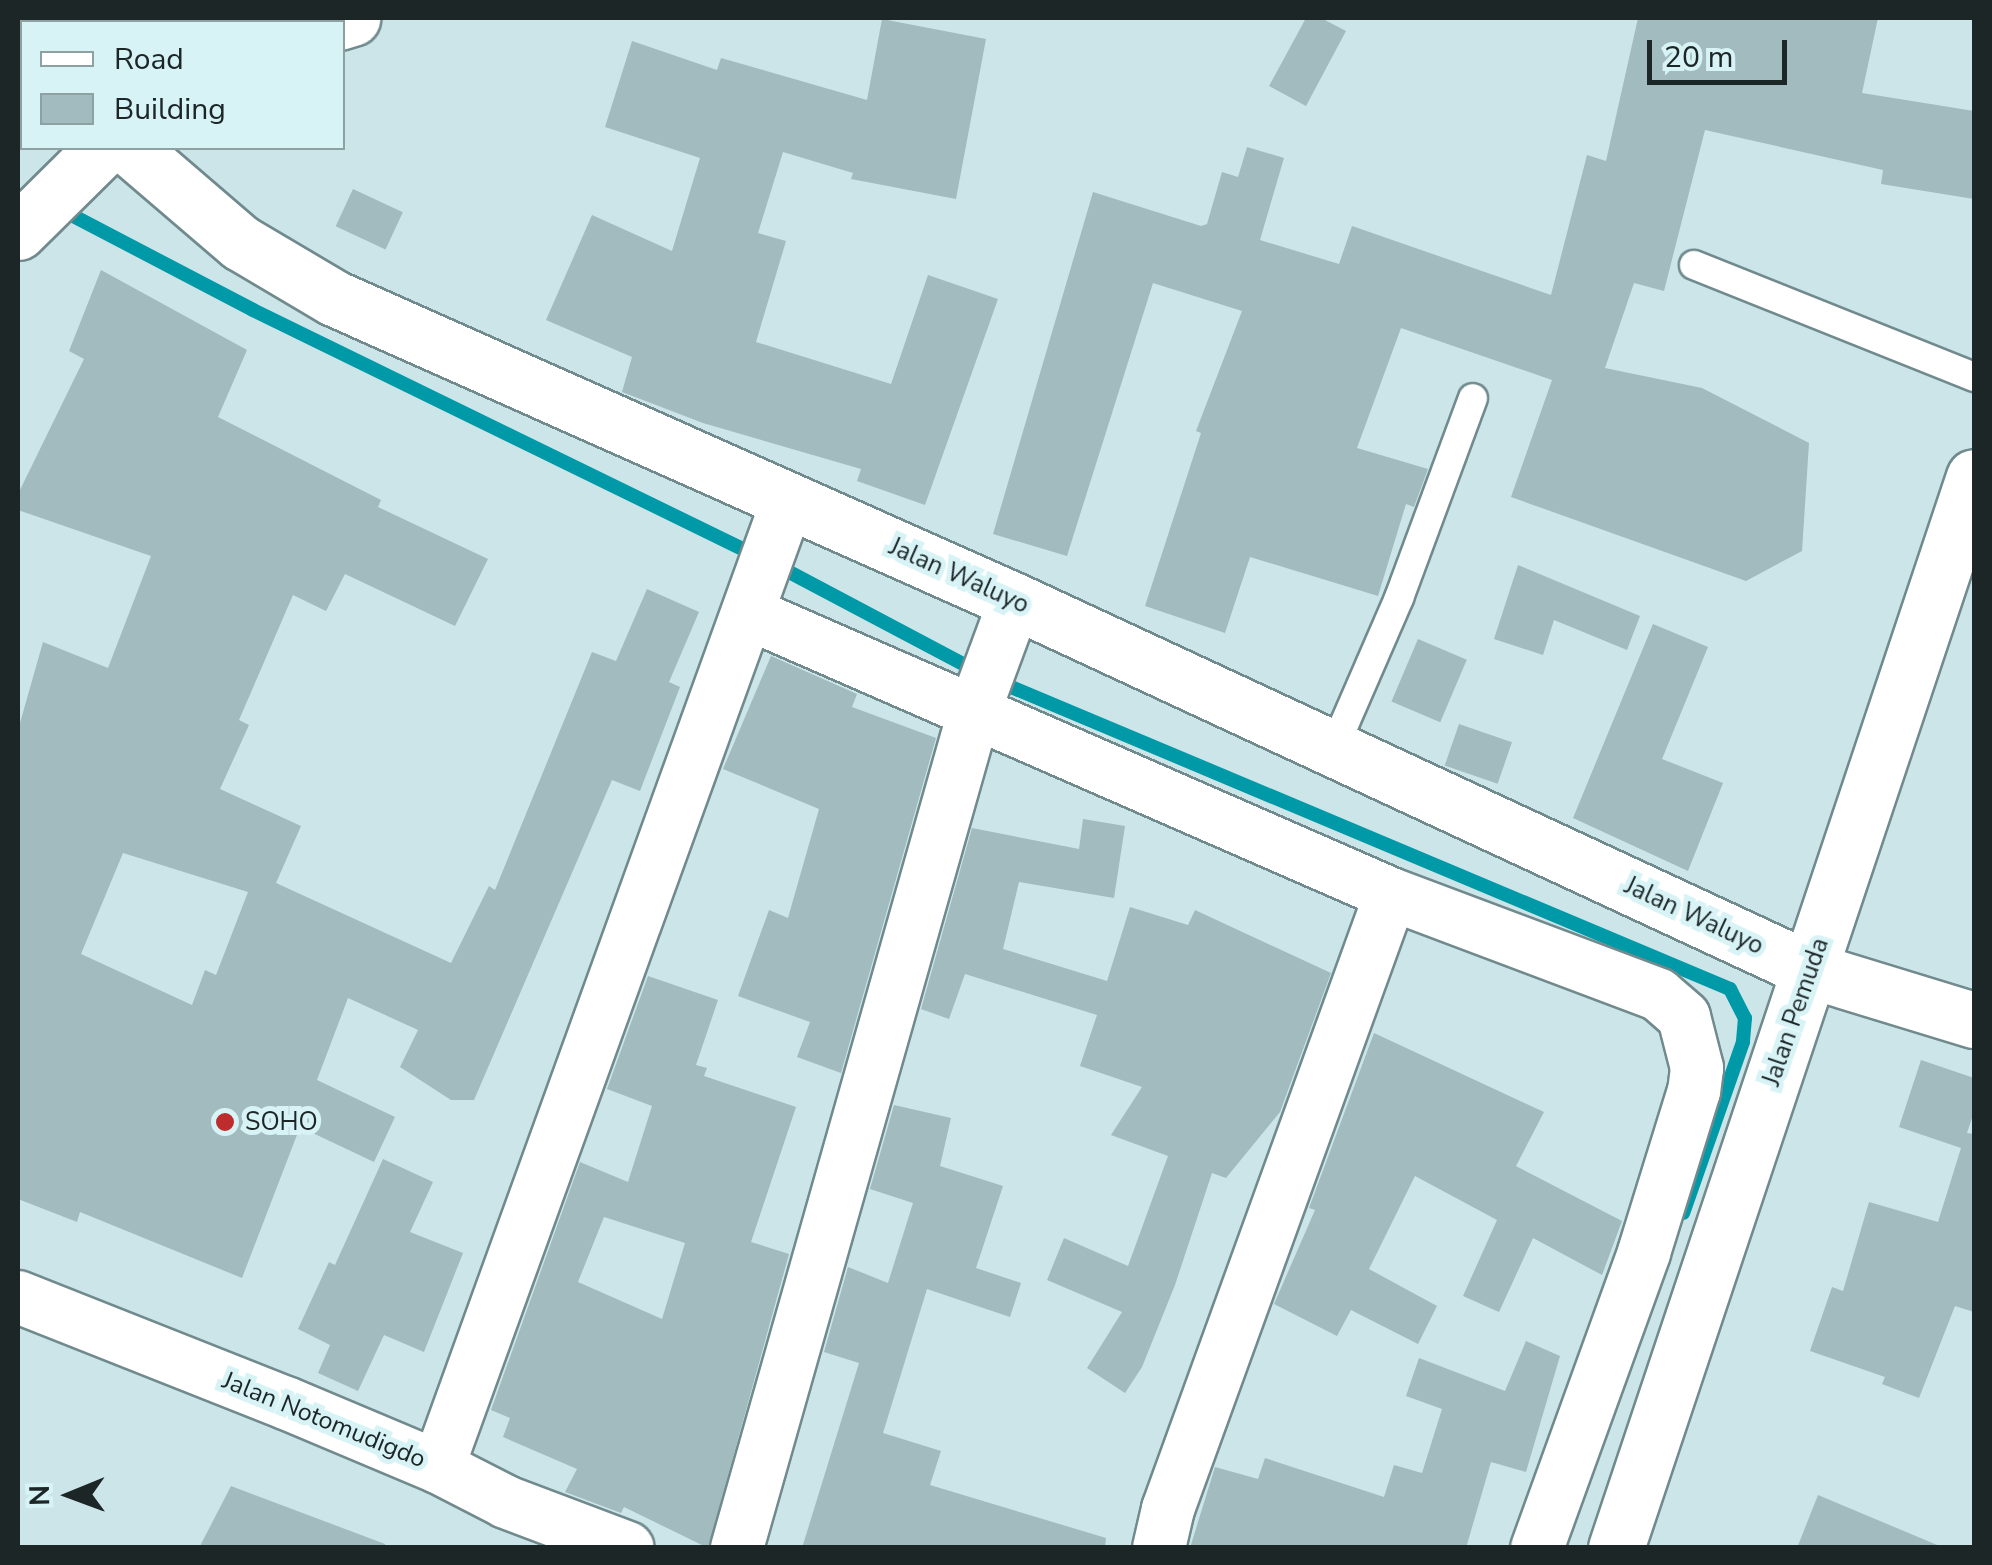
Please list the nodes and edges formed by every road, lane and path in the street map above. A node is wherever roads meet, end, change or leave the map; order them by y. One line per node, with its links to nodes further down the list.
1 (106, 154): 2 (main road); 7 (main road, Jalan Waluyo)
2 (18, 232)
3 (1694, 265): 4 (lane)
4 (1974, 377)
5 (1473, 398): 11 (lane)
6 (1974, 477): 13 (main road, Jalan Pemuda)
7 (784, 515): 8 (street); 9 (main road, Jalan Waluyo)
8 (753, 605): 10 (street); 16 (street)
9 (1010, 616): 10 (street); 11 (main road, Jalan Waluyo)
10 (979, 700): 12 (street); 18 (street)
11 (1333, 750): 13 (main road, Jalan Waluyo)
12 (1391, 894): 19 (street); 20 (street)
13 (1810, 970): 14 (main road, Jalan Waluyo); 21 (main road, Jalan Pemuda)
14 (1974, 1020)
15 (18, 1297): 16 (street, Jalan Notomudigdo)
16 (438, 1466): 17 (street, Jalan Notomudigdo)
17 (628, 1548)
18 (737, 1548)
19 (1159, 1548)
20 (1536, 1548)
21 (1616, 1548)

